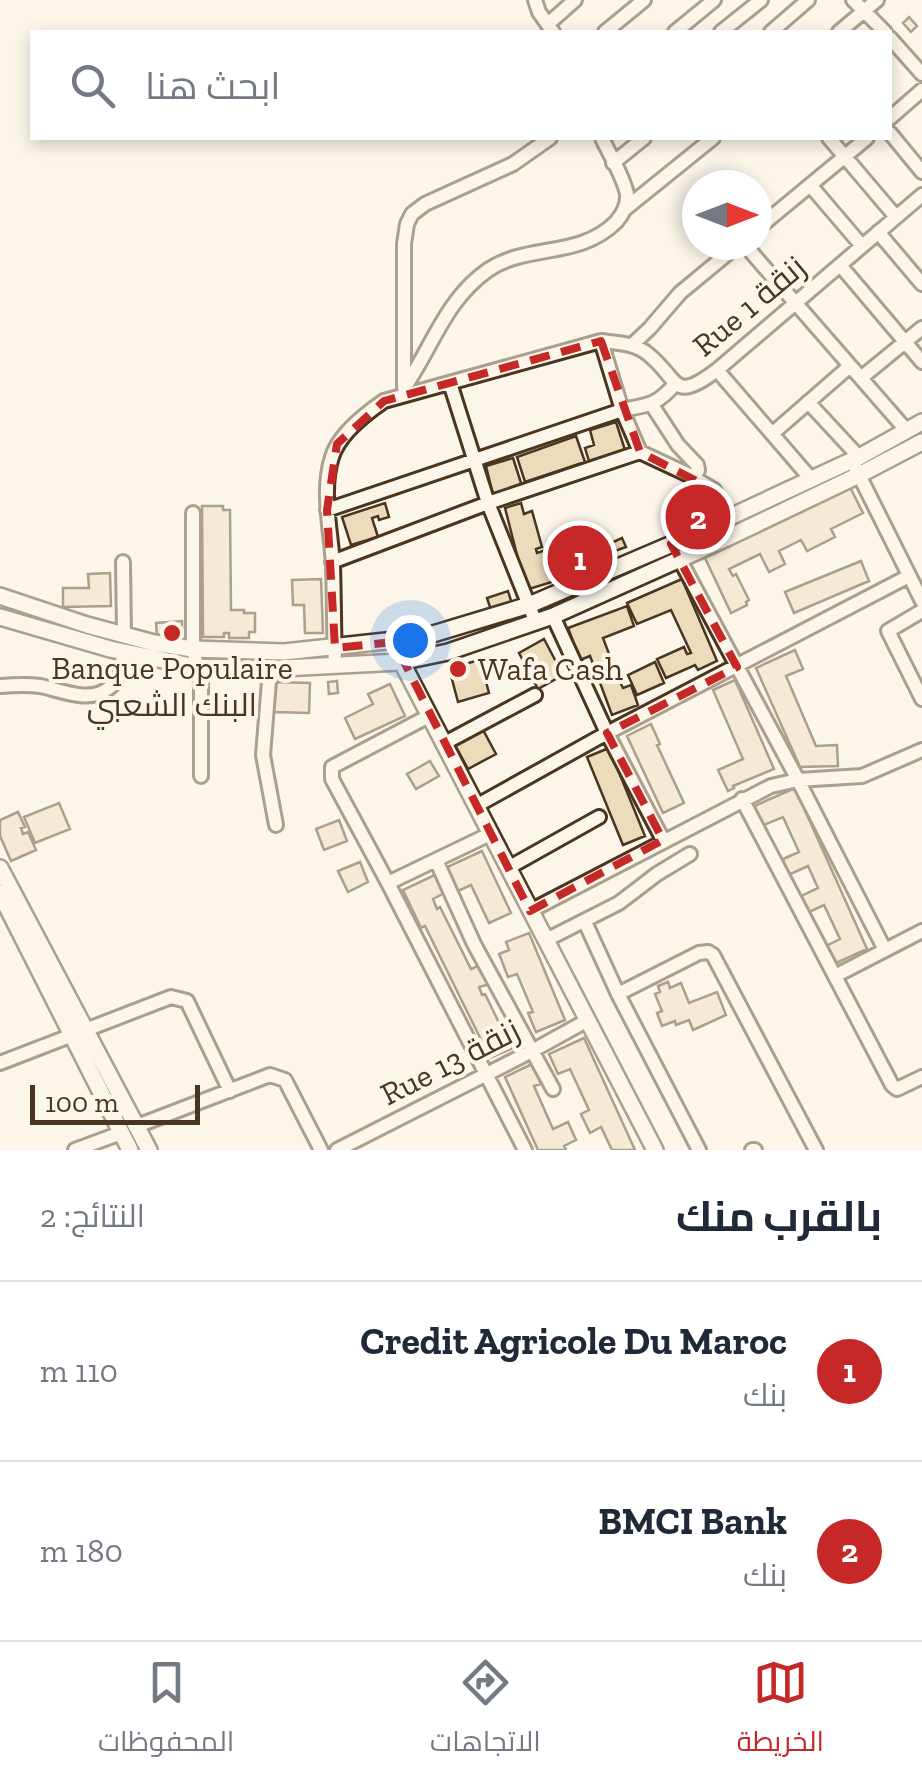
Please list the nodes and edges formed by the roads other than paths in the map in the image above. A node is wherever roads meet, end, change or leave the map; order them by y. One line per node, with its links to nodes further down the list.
1 (535, 0): 10 (street)
2 (576, 0): 10 (street)
3 (644, 0): 11 (street)
4 (714, 0): 12 (street)
5 (808, 0): 15 (street)
6 (853, 0): 9 (street)
7 (877, 0): 9 (street)
8 (755, 2): 13 (street); 14 (street)
9 (864, 11): 16 (street); 17 (street)
10 (550, 28)
11 (606, 30)
12 (677, 30)
13 (724, 30)
14 (773, 30)
15 (775, 30)
16 (841, 30)
17 (882, 30)
18 (892, 41): 19 (street)
19 (922, 74)
20 (922, 90): 21 (street)
21 (892, 116)
22 (892, 135): 31 (street)
23 (547, 140): 55 (street)
24 (603, 140): 30 (street)
25 (641, 140): 30 (street)
26 (711, 140): 34 (street)
27 (831, 140): 29 (street)
28 (865, 140): 29 (street)
29 (844, 157): 32 (street); 36 (street)
30 (613, 162): 34 (street)
31 (922, 172)
32 (810, 185): 35 (street); 38 (street)
33 (922, 194): 36 (street, Rue 1 زنقة)
34 (625, 210): 55 (street)
35 (772, 217)
36 (896, 217): 37 (street, Rue 1 زنقة)
37 (878, 232): 38 (street, Rue 1 زنقة); 42 (street)
38 (862, 246): 41 (street, Rue 1 زنقة)
39 (722, 260): 48 (street)
40 (755, 260): 44 (street)
41 (840, 265): 44 (street, Rue 1 زنقة); 47 (street)
42 (917, 268): 43 (street)
43 (922, 284)
44 (796, 303): 50 (street); 51 (street, Rue 1 زنقة)
45 (922, 328): 47 (street)
46 (602, 341): 48 (street); 53 (street); 58 (street)
47 (906, 342): 49 (street); 52 (street)
48 (632, 345): 54 (street, Rue 1 زنقة)
49 (922, 362)
50 (850, 366): 52 (street); 56 (street)
51 (717, 370): 54 (street, Rue 1 زنقة); 61 (street)
52 (861, 378): 60 (street)
53 (450, 382): 55 (street); 64 (street)
54 (675, 384): 57 (street)
55 (404, 392): 69 (street)
56 (808, 402): 61 (street); 65 (street)
57 (652, 404): 58 (street); 66 (street)
58 (622, 410): 63 (street); 64 (street)
59 (922, 422): 60 (main road)
60 (907, 430): 65 (main road)
61 (773, 433): 67 (street)
62 (922, 442): 65 (main road)
63 (640, 452): 66 (street); 68 (street)
64 (475, 459): 68 (street); 69 (street)
65 (856, 464): 67 (main road); 72 (main road); 75 (street)
66 (694, 478): 71 (street)
67 (811, 479): 71 (main road)
68 (488, 503): 74 (street); 78 (street)
69 (327, 510): 74 (street)
70 (193, 513): 86 (street)
71 (727, 519): 78 (main road)
72 (680, 560): 80 (main road); 91 (street)
73 (123, 562): 83 (street)
74 (332, 562): 85 (street)
75 (909, 576): 77 (street); 91 (street)
76 (0, 596): 83 (main road)
77 (922, 601)
78 (529, 605): 82 (street); 84 (main road)
79 (922, 611): 95 (street)
80 (553, 616): 82 (main road); 97 (street)
81 (0, 617): 87 (main road)
82 (536, 622): 88 (main road)
83 (124, 635): 86 (main road)
84 (394, 642): 85 (main road); 88 (main road)
85 (334, 648): 86 (main road); 89 (street)
86 (192, 649): 90 (street)
87 (124, 652): 90 (main road); 93 (street)
88 (400, 662): 89 (main road); 96 (main road)
89 (335, 666): 92 (main road)
90 (196, 667): 92 (main road); 100 (street)
91 (737, 667): 97 (street); 101 (street)
92 (270, 669): 105 (street)
93 (0, 686)
94 (534, 695): 98 (street)
95 (922, 699)
96 (429, 716): 98 (main road); 112 (street)
97 (607, 734): 103 (street); 107 (street)
98 (443, 744): 103 (main road)
99 (922, 750): 101 (street)
100 (202, 776)
101 (798, 780): 102 (street); 118 (street)
102 (742, 799): 107 (street); 119 (street)
103 (476, 806): 106 (main road)
104 (600, 817): 111 (street)
105 (276, 825)
106 (490, 834): 109 (street); 111 (main road)
107 (663, 840): 114 (street)
108 (690, 854): 115 (street)
109 (436, 860): 112 (street); 123 (street)
110 (0, 868): 122 (main road)
111 (508, 868): 114 (main road)
112 (388, 882): 125 (street)
113 (0, 893): 122 (main road)
114 (530, 911): 117 (main road)
115 (585, 922): 117 (street); 120 (street)
116 (922, 931): 118 (street)
117 (546, 940): 121 (main road)
118 (885, 950): 119 (street)
119 (835, 976): 126 (street)
120 (618, 994): 137 (street); 138 (street)
121 (588, 1020): 123 (street, Rue 13 زنقة); 136 (main road)
122 (78, 1033): 124 (street); 128 (street); 129 (main road)
123 (532, 1051): 125 (street, Rue 13 زنقة); 127 (street)
124 (0, 1063)
125 (485, 1075): 134 (street, Rue 13 زنقة); 135 (street)
126 (922, 1077)
127 (553, 1089)
128 (230, 1091): 129 (street); 133 (street)
129 (129, 1130): 130 (street); 131 (main road); 132 (main road)
130 (75, 1150)
131 (130, 1150)
132 (148, 1150)
133 (321, 1150)
134 (337, 1150)
135 (525, 1150)
136 (655, 1150)
137 (699, 1150)
138 (816, 1150)

